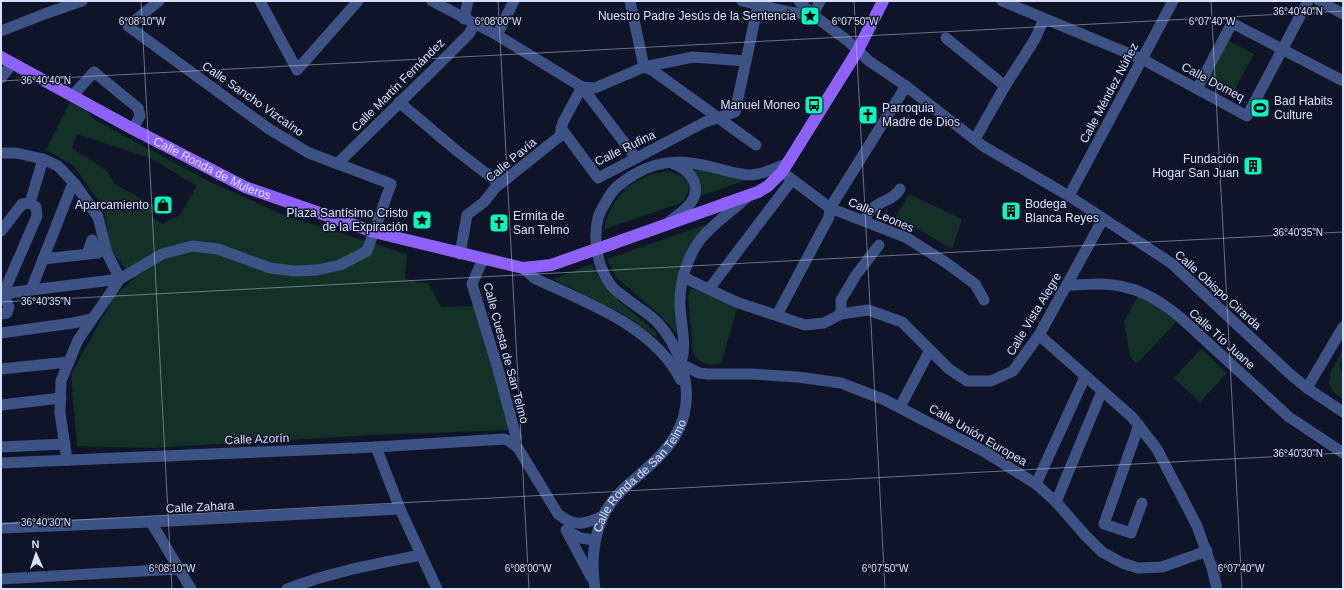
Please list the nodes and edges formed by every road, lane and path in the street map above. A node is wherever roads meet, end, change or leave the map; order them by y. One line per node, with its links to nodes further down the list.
1 (82, 1): 25 (street)
2 (160, 1): 52 (street, Calle Sancho Vizcaíno)
3 (260, 1): 4 (street)
4 (358, 1)
5 (432, 1): 22 (street)
6 (468, 1): 22 (street)
7 (514, 1): 26 (street)
8 (630, 1): 34 (street)
9 (742, 1): 18 (street)
10 (793, 1): 19 (street)
11 (799, 1): 21 (street, Calle Obispo Cirarda)
12 (820, 1): 21 (street)
13 (883, 1): 28 (main road)
14 (1002, 1): 23 (street, Calle Domeq)
15 (1173, 1): 31 (street, Calle Méndez Núñez)
16 (1308, 1): 29 (street)
17 (1319, 1): 20 (street)
18 (758, 5): 19 (street); 32 (street)
19 (788, 12): 21 (street)
20 (1343, 14)
21 (813, 15): 28 (street, Calle Obispo Cirarda)
22 (464, 19): 24 (street)
23 (1044, 19): 31 (street, Calle Domeq); 38 (street)
24 (475, 23): 26 (street); 42 (street, Calle Martín Fernández)
25 (1, 31)
26 (497, 35): 39 (street)
27 (946, 38): 38 (street)
28 (858, 50): 37 (street, Calle Obispo Cirarda); 53 (main road)
29 (1282, 50): 36 (street); 40 (street); 40 (street, Calle Domeq)
30 (1, 57): 33 (main road, Calle Ronda de Muleros)
31 (1142, 59): 40 (street, Calle Domeq); 59 (street, Calle Méndez Núñez)
32 (746, 61): 34 (street); 43 (street, Calle Rufina)
33 (12, 64): 35 (street); 41 (main road, Calle Ronda de Muleros)
34 (644, 67): 39 (street); 43 (street)
35 (1, 78)
36 (1343, 81)
37 (906, 86): 46 (street, Calle Obispo Cirarda); 61 (street)
38 (1005, 86): 46 (street)
39 (582, 87): 44 (street, Calle Pavía); 49 (street)
40 (1197, 89)
41 (72, 96): 45 (main road, Calle Ronda de Muleros); 45 (street)
42 (399, 102): 52 (street, Calle Martín Fernández); 55 (street)
43 (718, 118): 47 (street); 49 (street, Calle Rufina)
44 (562, 128): 49 (street, Calle Rufina); 55 (street, Calle Pavía)
45 (134, 129): 66 (main road, Calle Ronda de Muleros)
46 (975, 139): 59 (street, Calle Obispo Cirarda)
47 (756, 144)
48 (1, 153): 50 (street)
49 (636, 158)
50 (43, 159): 60 (street); 74 (street)
51 (668, 162): 53 (street, Calle Ronda de San Telmo); 64 (street, Calle Ronda de San Telmo); 89 (street, Calle Ronda de San Telmo)
52 (337, 164): 66 (street, Calle Sancho Vizcaíno)
53 (784, 168): 54 (street, Calle Leones); 58 (main road, Calle Ronda de San Telmo)
54 (792, 180): 61 (street, Calle Leones); 76 (street)
55 (500, 184): 69 (street, Calle Pavía)
56 (71, 188): 70 (street)
57 (900, 189): 63 (street)
58 (748, 196): 64 (main road, Calle Ronda de San Telmo); 73 (street, Calle Ronda de San Telmo)
59 (1069, 196): 62 (street, Calle Obispo Cirarda)
60 (26, 203): 65 (street); 78 (street)
61 (830, 208): 63 (street, Calle Leones); 82 (street)
62 (1103, 219): 75 (street, Calle Vista Alegre); 93 (street, Calle Obispo Cirarda)
63 (865, 221): 79 (street, Calle Leones)
64 (665, 224): 72 (main road, Calle Ronda de San Telmo, bridge)
65 (1, 231)
66 (374, 232): 69 (main road, Calle Ronda de Muleros); 74 (street)
67 (879, 245): 81 (street)
68 (87, 254): 70 (street)
69 (460, 254): 71 (main road, Calle Ronda de San Telmo)
70 (43, 258): 77 (street)
71 (483, 259): 72 (main road, Calle Ronda de San Telmo); 102 (street, Calle Cuesta de San Telmo)
72 (523, 268): 94 (street)
73 (683, 277): 76 (street, Calle Vista Alegre); 89 (street, Calle Ronda de San Telmo)
74 (120, 279): 77 (street); 83 (street)
75 (1067, 284): 86 (street, Calle Vista Alegre); 105 (street, Calle Tío Juane)
76 (709, 289): 82 (street, Calle Vista Alegre)
77 (31, 290): 78 (street)
78 (4, 298): 80 (street)
79 (984, 300)
80 (4, 314): 85 (street)
81 (841, 314): 82 (street, Calle Vista Alegre); 87 (street, Calle Vista Alegre)
82 (777, 315)
83 (92, 319): 85 (street); 88 (street)
84 (1343, 327): 93 (street)
85 (1, 333)
86 (1039, 335): 87 (street, Calle Vista Alegre); 92 (street)
87 (930, 350): 98 (street)
88 (69, 362): 90 (street); 96 (street)
89 (681, 364): 91 (street, Calle Unión Europea); 94 (street, Calle Ronda de San Telmo)
90 (1, 369)
91 (707, 374): 94 (street); 98 (street, Calle Unión Europea)
92 (1085, 376): 95 (street); 108 (street)
93 (1307, 388): 99 (street, Calle Obispo Cirarda)
94 (686, 390): 113 (street, Calle Ronda de San Telmo)
95 (1102, 391): 100 (street); 109 (street)
96 (61, 398): 97 (street); 101 (street)
97 (1, 405)
98 (900, 407): 108 (street, Calle Unión Europea)
99 (1343, 412)
100 (1139, 425): 110 (street); 119 (street)
101 (65, 444): 103 (street); 106 (street)
102 (514, 444): 104 (street, Calle Azorín); 112 (street)
103 (1, 447)
104 (376, 447): 106 (street, Calle Azorín); 111 (street)
105 (1343, 453)
106 (67, 460): 107 (street, Calle Azorín)
107 (1, 463)
108 (1036, 484): 109 (street, Calle Unión Europea)
109 (1056, 502): 119 (street, Calle Unión Europea)
110 (1142, 503)
111 (400, 509): 114 (street, Calle Zahara); 120 (street)
112 (558, 514): 115 (street); 117 (street)
113 (603, 516): 115 (street); 118 (street, Calle Ronda de San Telmo)
114 (151, 522): 116 (street, Calle Zahara); 121 (street)
115 (579, 524): 118 (street)
116 (1, 528)
117 (566, 530): 118 (street); 123 (street)
118 (595, 540): 123 (street, Calle Ronda de San Telmo)
119 (1207, 551): 127 (street)
120 (422, 555): 125 (street); 126 (street)
121 (179, 570): 122 (street); 124 (street)
122 (1, 579)
123 (595, 587)
124 (191, 589)
125 (287, 589)
126 (437, 589)
127 (1217, 589)

